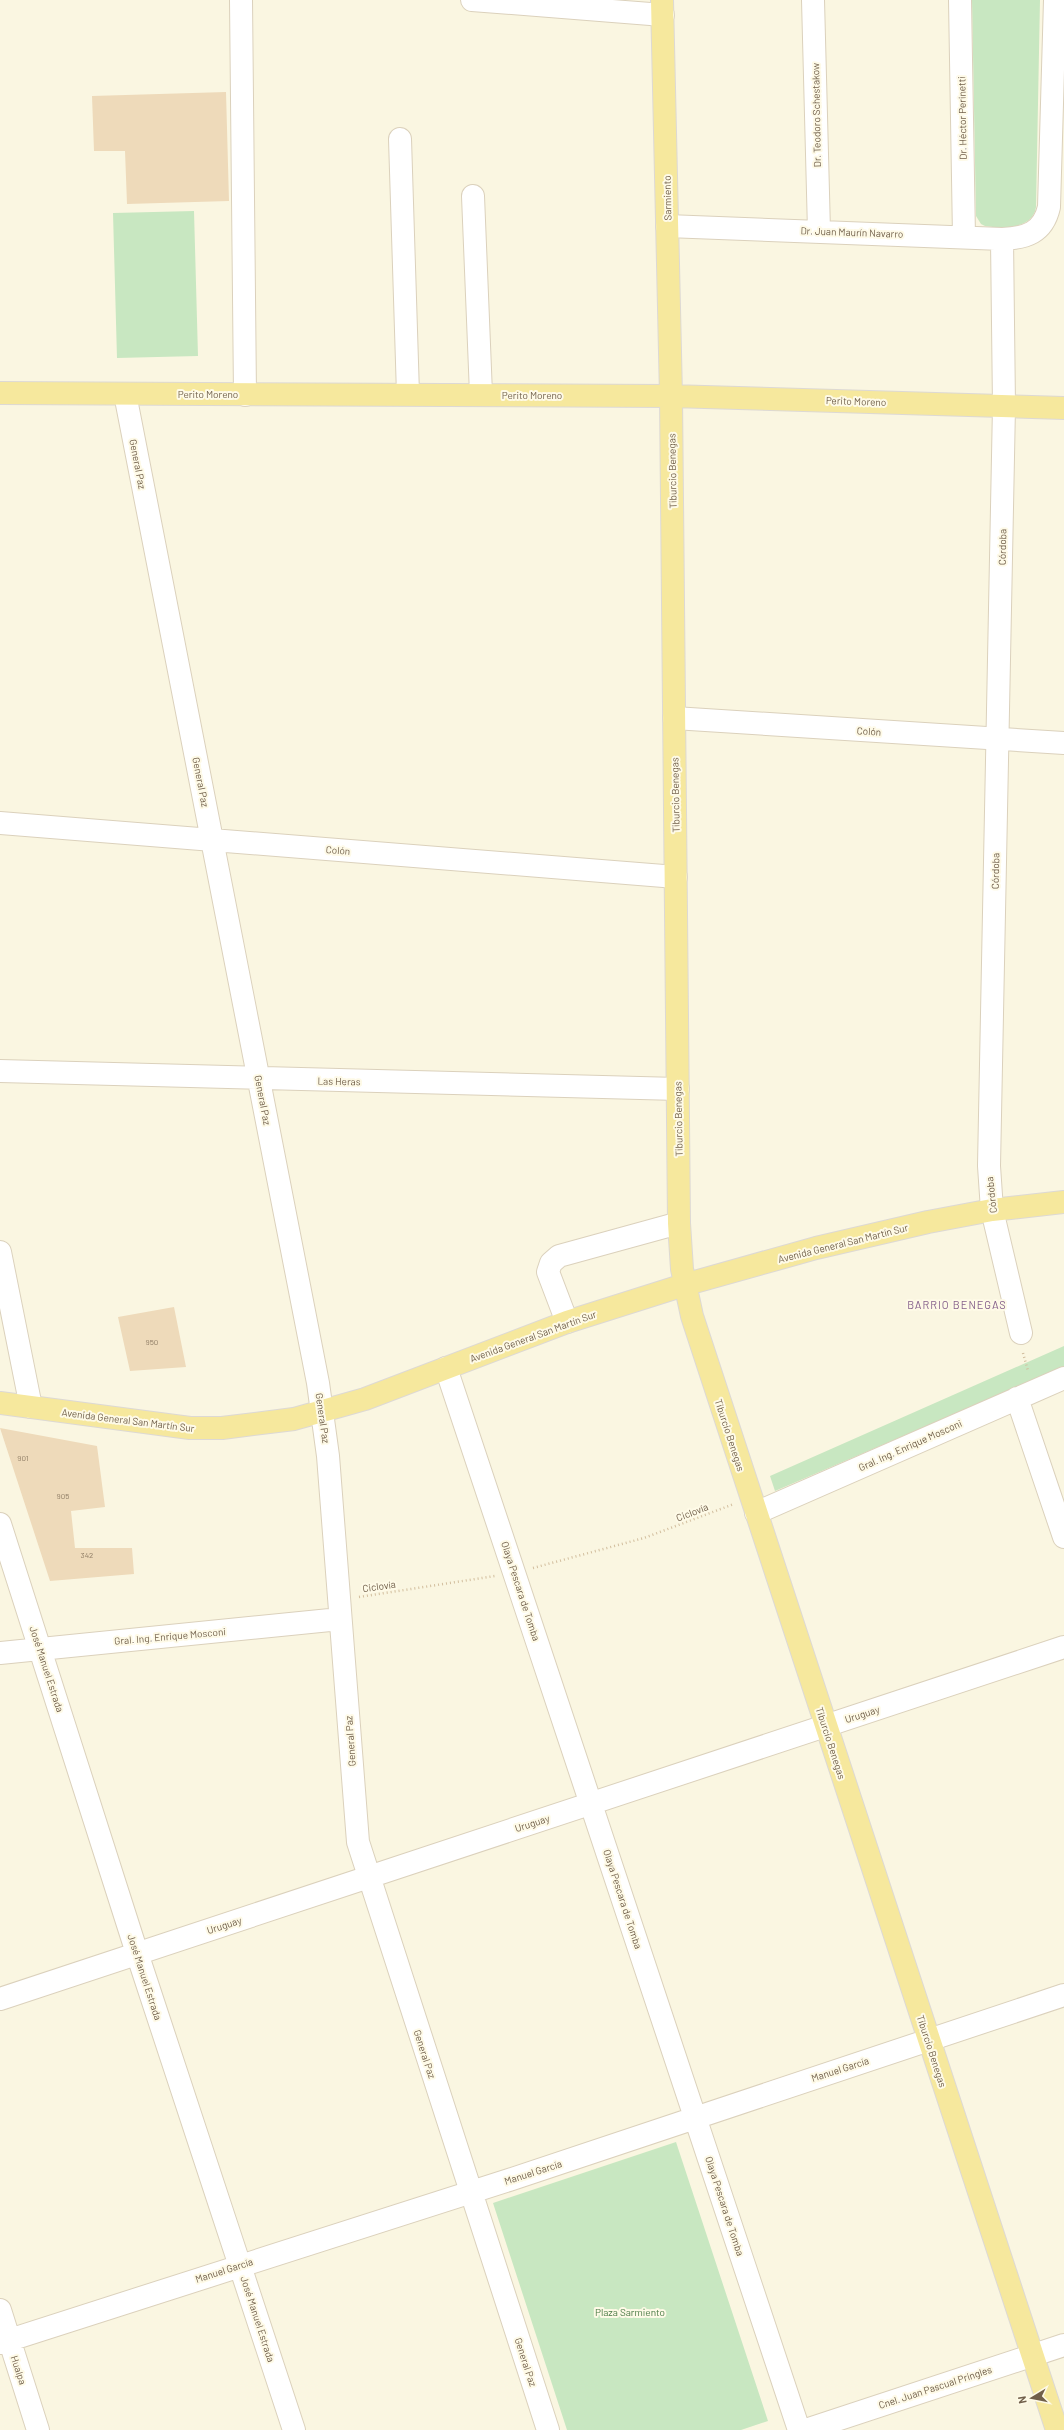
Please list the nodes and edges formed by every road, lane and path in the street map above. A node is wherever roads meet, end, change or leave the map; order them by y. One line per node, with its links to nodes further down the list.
1 (241, 0): 15 (street)
2 (472, 0): 6 (street)
3 (813, 0): 10 (street, Dr. Teodoro Schestakow)
4 (960, 0): 11 (street, Dr. Héctor Perinetti)
5 (1055, 0): 12 (street, Dr. Juan Maurín Navarro)
6 (663, 7): 9 (main road, Sarmiento)
7 (400, 139): 16 (street)
8 (474, 196): 17 (street)
9 (667, 226): 10 (street, Dr. Juan Maurín Navarro); 18 (main road, Sarmiento)
10 (819, 231): 11 (street, Dr. Juan Maurín Navarro)
11 (964, 237): 12 (street, Dr. Juan Maurín Navarro)
12 (1002, 238): 19 (street)
13 (0, 393): 14 (main road, Perito Moreno)
14 (124, 394): 15 (main road, Perito Moreno); 25 (street, General Paz)
15 (245, 394): 16 (main road, Perito Moreno)
16 (408, 394): 17 (main road, Perito Moreno)
17 (481, 394): 18 (main road, Perito Moreno)
18 (671, 396): 19 (main road, Perito Moreno); 21 (main road, Tiburcio Benegas)
19 (1004, 406): 20 (main road, Perito Moreno); 22 (street, Córdoba)
20 (1064, 408)
21 (674, 718): 22 (street, Colón); 26 (main road, Tiburcio Benegas)
22 (998, 739): 23 (street, Colón); 31 (street, Córdoba)
23 (1064, 743)
24 (0, 823): 25 (street, Colón)
25 (212, 840): 26 (street, Colón); 28 (street, General Paz)
26 (676, 877): 29 (main road, Tiburcio Benegas)
27 (0, 1071): 28 (street, Las Heras)
28 (258, 1077): 29 (street, Las Heras); 42 (street, General Paz)
29 (678, 1089): 32 (main road, Tiburcio Benegas)
30 (1064, 1202): 31 (main road, Avenida General San Martín Sur)
31 (992, 1210): 34 (main road, Avenida General San Martín Sur); 36 (street, Córdoba)
32 (679, 1223): 34 (main road, Tiburcio Benegas); 35 (street)
33 (0, 1252): 41 (street)
34 (684, 1284): 35 (main road, Avenida General San Martín Sur); 43 (main road, Tiburcio Benegas)
35 (567, 1322): 37 (main road, Avenida General San Martín Sur)
36 (1021, 1333)
37 (446, 1368): 42 (main road, Avenida General San Martín Sur); 46 (street, Olaya Pescara de Tomba)
38 (1064, 1378): 39 (street, Gral. Ing. Enrique Mosconi)
39 (1017, 1398): 43 (street, Gral. Ing. Enrique Mosconi); 45 (street)
40 (0, 1403): 41 (main road, Avenida General San Martín Sur)
41 (30, 1406): 42 (main road, Avenida General San Martín Sur)
42 (322, 1413): 47 (street, General Paz)
43 (753, 1506): 46 (path, Ciclovía); 51 (main road, Tiburcio Benegas)
44 (0, 1524): 49 (street, José Manuel Estrada)
45 (1064, 1537)
46 (515, 1573): 47 (path, Ciclovía); 52 (street, Olaya Pescara de Tomba)
47 (340, 1611): 49 (street, Gral. Ing. Enrique Mosconi); 53 (street, General Paz)
48 (1064, 1647): 51 (street, Uruguay)
49 (40, 1648): 50 (street, Gral. Ing. Enrique Mosconi); 54 (street, José Manuel Estrada)
50 (0, 1653)
51 (825, 1726): 52 (street, Uruguay); 57 (main road, Tiburcio Benegas)
52 (591, 1804): 53 (street, Uruguay); 58 (street, Olaya Pescara de Tomba)
53 (368, 1878): 54 (street, Uruguay); 59 (street, General Paz)
54 (137, 1953): 56 (street, Uruguay); 60 (street, José Manuel Estrada)
55 (1064, 1995): 57 (street, Manuel García)
56 (0, 1999)
57 (928, 2040): 58 (street, Manuel García); 64 (main road, Tiburcio Benegas)
58 (696, 2117): 59 (street, Manuel García); 68 (street, Olaya Pescara de Tomba)
59 (471, 2192): 60 (street, Manuel García); 67 (street, General Paz)
60 (240, 2264): 62 (street, Manuel García); 66 (street, José Manuel Estrada)
61 (0, 2310): 62 (street, Hualpa)
62 (5, 2342): 65 (street, Hualpa)
63 (1064, 2345): 64 (street, Cnel. Juan Pascual Pringles)
64 (1033, 2355): 69 (street, Cnel. Juan Pascual Pringles); 70 (main road, Tiburcio Benegas)
65 (38, 2430)
66 (294, 2430)
67 (548, 2430)
68 (799, 2430)
69 (806, 2430)
70 (1057, 2430)

